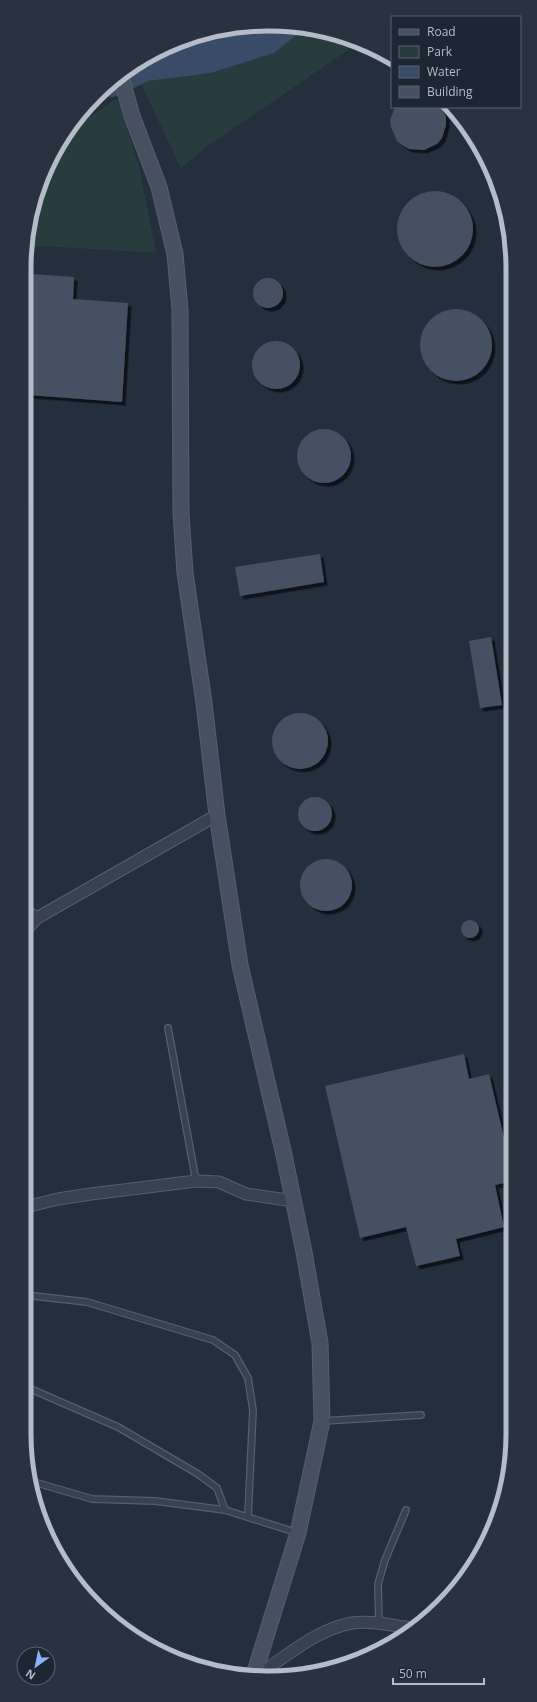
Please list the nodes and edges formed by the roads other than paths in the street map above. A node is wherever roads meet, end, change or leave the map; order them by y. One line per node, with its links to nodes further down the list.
1 (122, 81): 2 (street)
2 (217, 815): 4 (street); 8 (street)
3 (31, 914): 4 (street)
4 (37, 918): 5 (street)
5 (31, 925)
6 (168, 1028): 7 (lane)
7 (196, 1181): 8 (street); 9 (street)
8 (294, 1202): 13 (street)
9 (31, 1206)
10 (31, 1296): 17 (lane)
11 (31, 1389): 15 (lane)
12 (420, 1415): 13 (lane)
13 (322, 1421): 18 (street)
14 (37, 1483): 15 (lane)
15 (225, 1510): 17 (lane)
16 (406, 1510): 19 (lane)
17 (248, 1517): 18 (lane)
18 (298, 1533): 21 (street)
19 (379, 1623): 20 (street); 22 (street)
20 (406, 1627)
21 (255, 1670)
22 (264, 1671)

